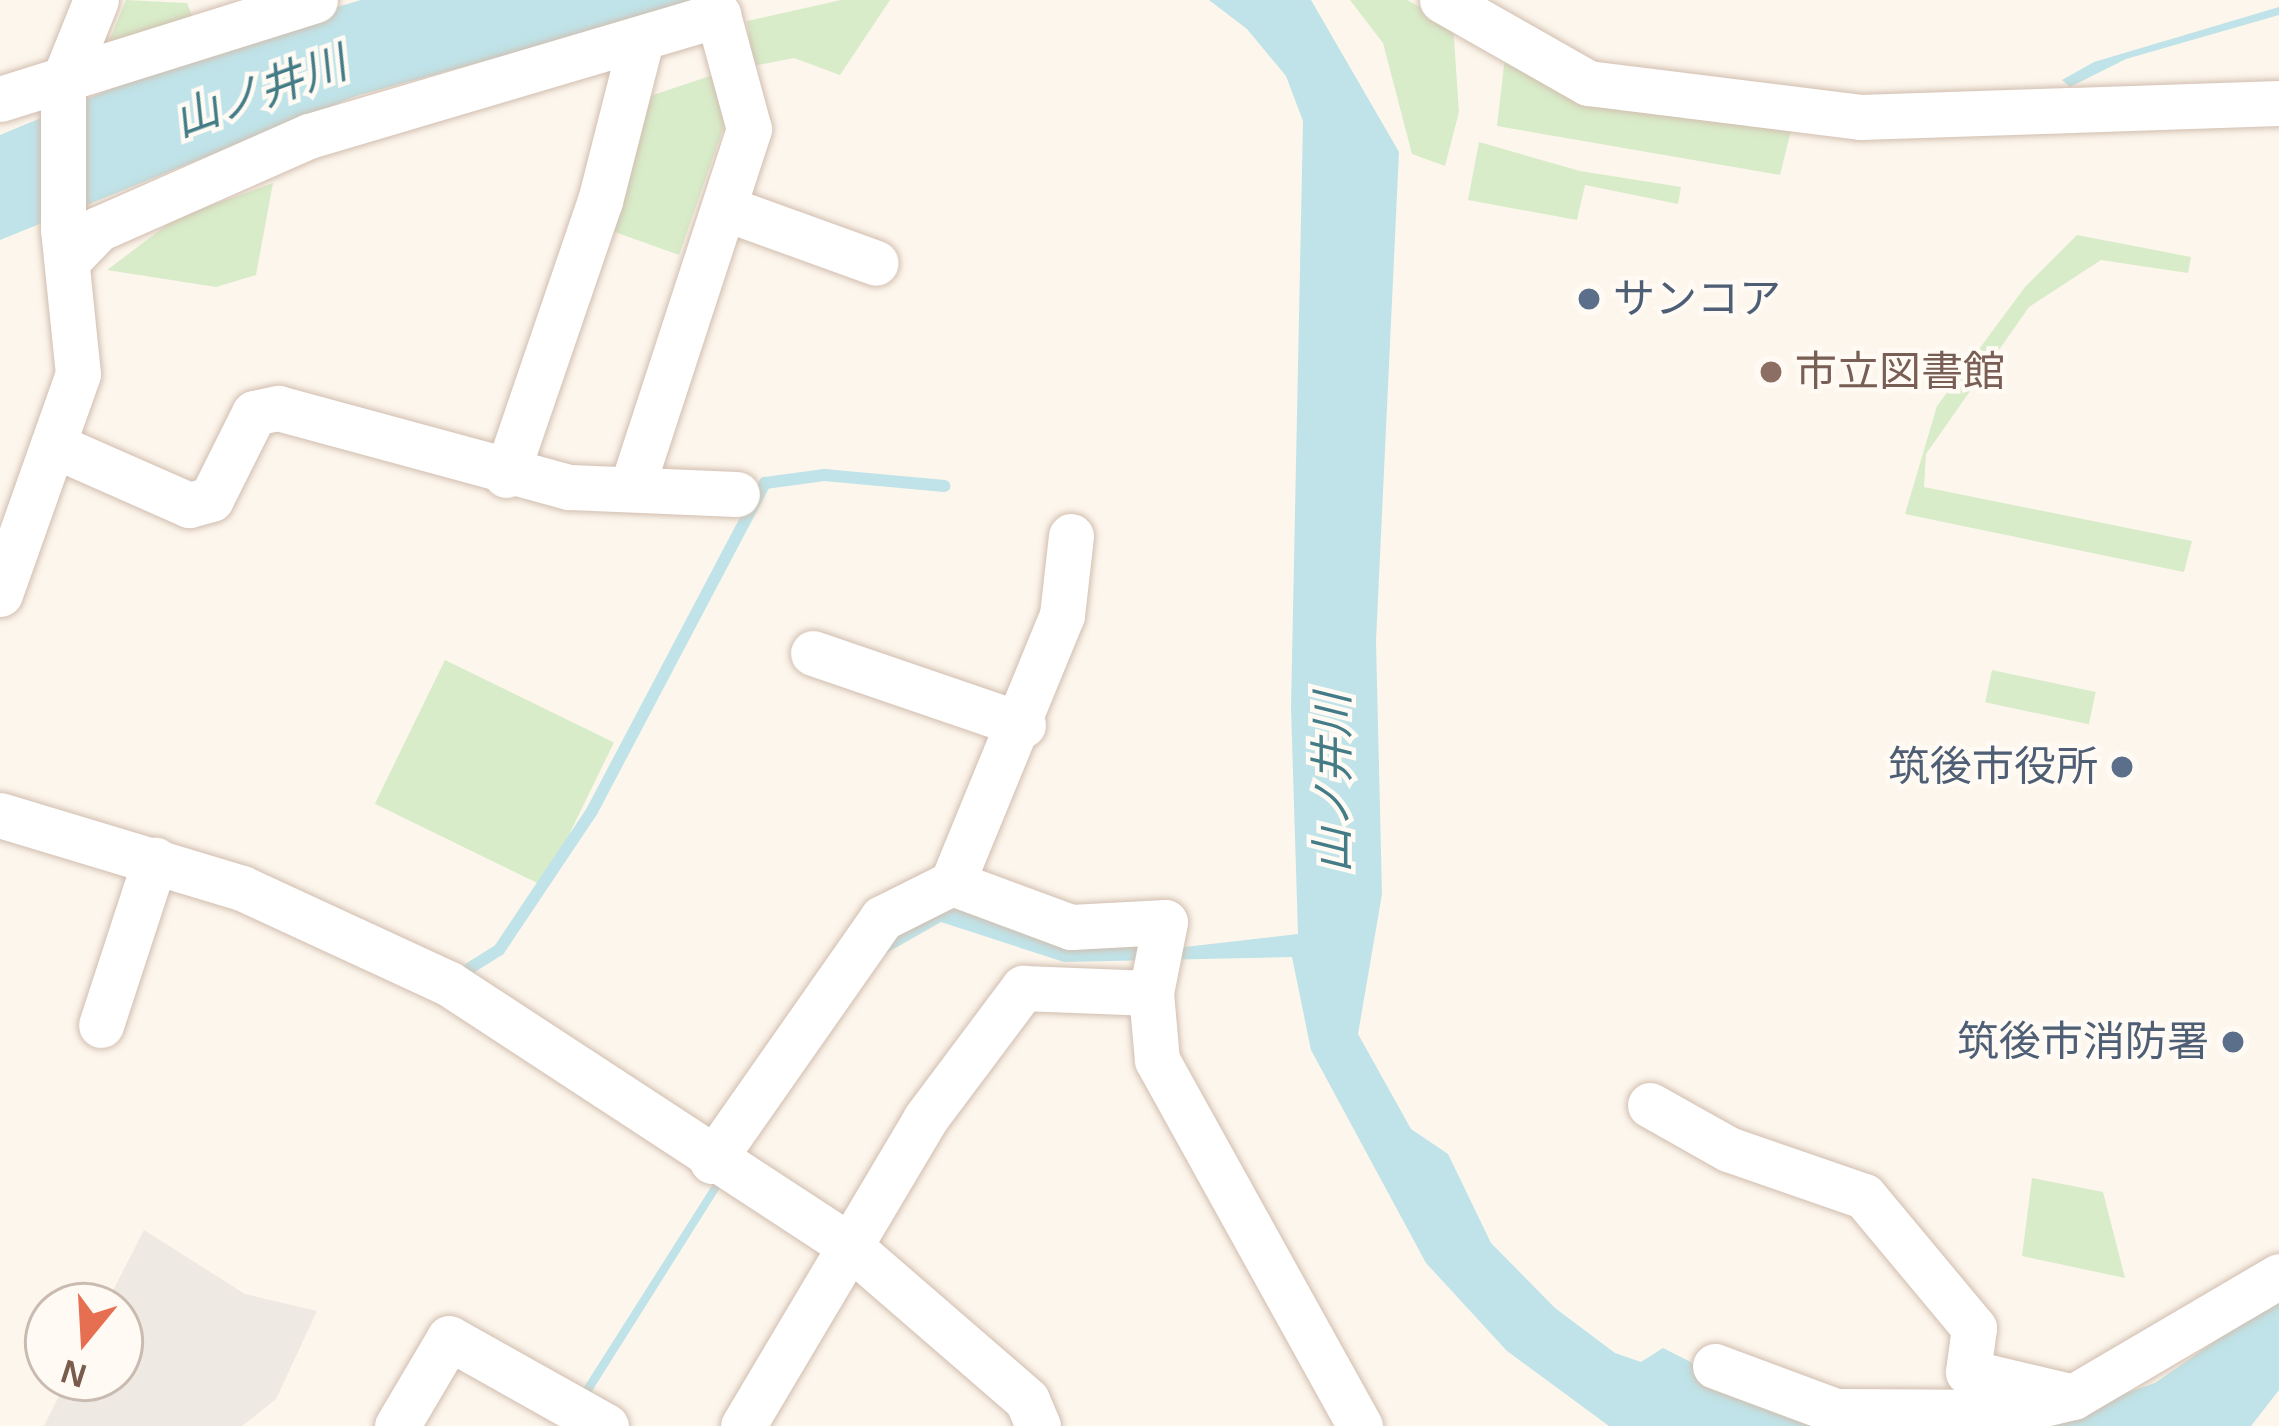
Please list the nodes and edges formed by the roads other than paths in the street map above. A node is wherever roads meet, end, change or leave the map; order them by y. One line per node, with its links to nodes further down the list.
1 (95, 0): 5 (street)
2 (315, 0): 5 (street)
3 (1442, 0): 7 (street)
4 (641, 40): 8 (street); 9 (street); 12 (street)
5 (63, 82): 6 (street); 9 (street)
6 (0, 99)
7 (2279, 103)
8 (727, 209): 10 (street); 13 (street)
9 (66, 244): 11 (street)
10 (876, 263)
11 (53, 446): 12 (street); 16 (street)
12 (506, 475): 13 (street)
13 (632, 486): 14 (street)
14 (737, 494)
15 (1071, 536): 18 (street)
16 (0, 595)
17 (813, 653): 18 (street)
18 (1023, 724): 21 (street)
19 (0, 815): 20 (street)
20 (155, 860): 23 (street); 25 (street)
21 (952, 883): 22 (street); 25 (street)
22 (1151, 993): 26 (street); 35 (street)
23 (101, 1025)
24 (1650, 1106): 29 (street)
25 (712, 1161): 26 (street)
26 (847, 1244): 33 (street); 34 (street)
27 (2279, 1276): 29 (street)
28 (1715, 1366): 30 (street)
29 (2073, 1397): 30 (street)
30 (1830, 1418)
31 (397, 1426): 32 (street)
32 (607, 1426)
33 (743, 1426)
34 (1038, 1426)
35 (1360, 1426)

